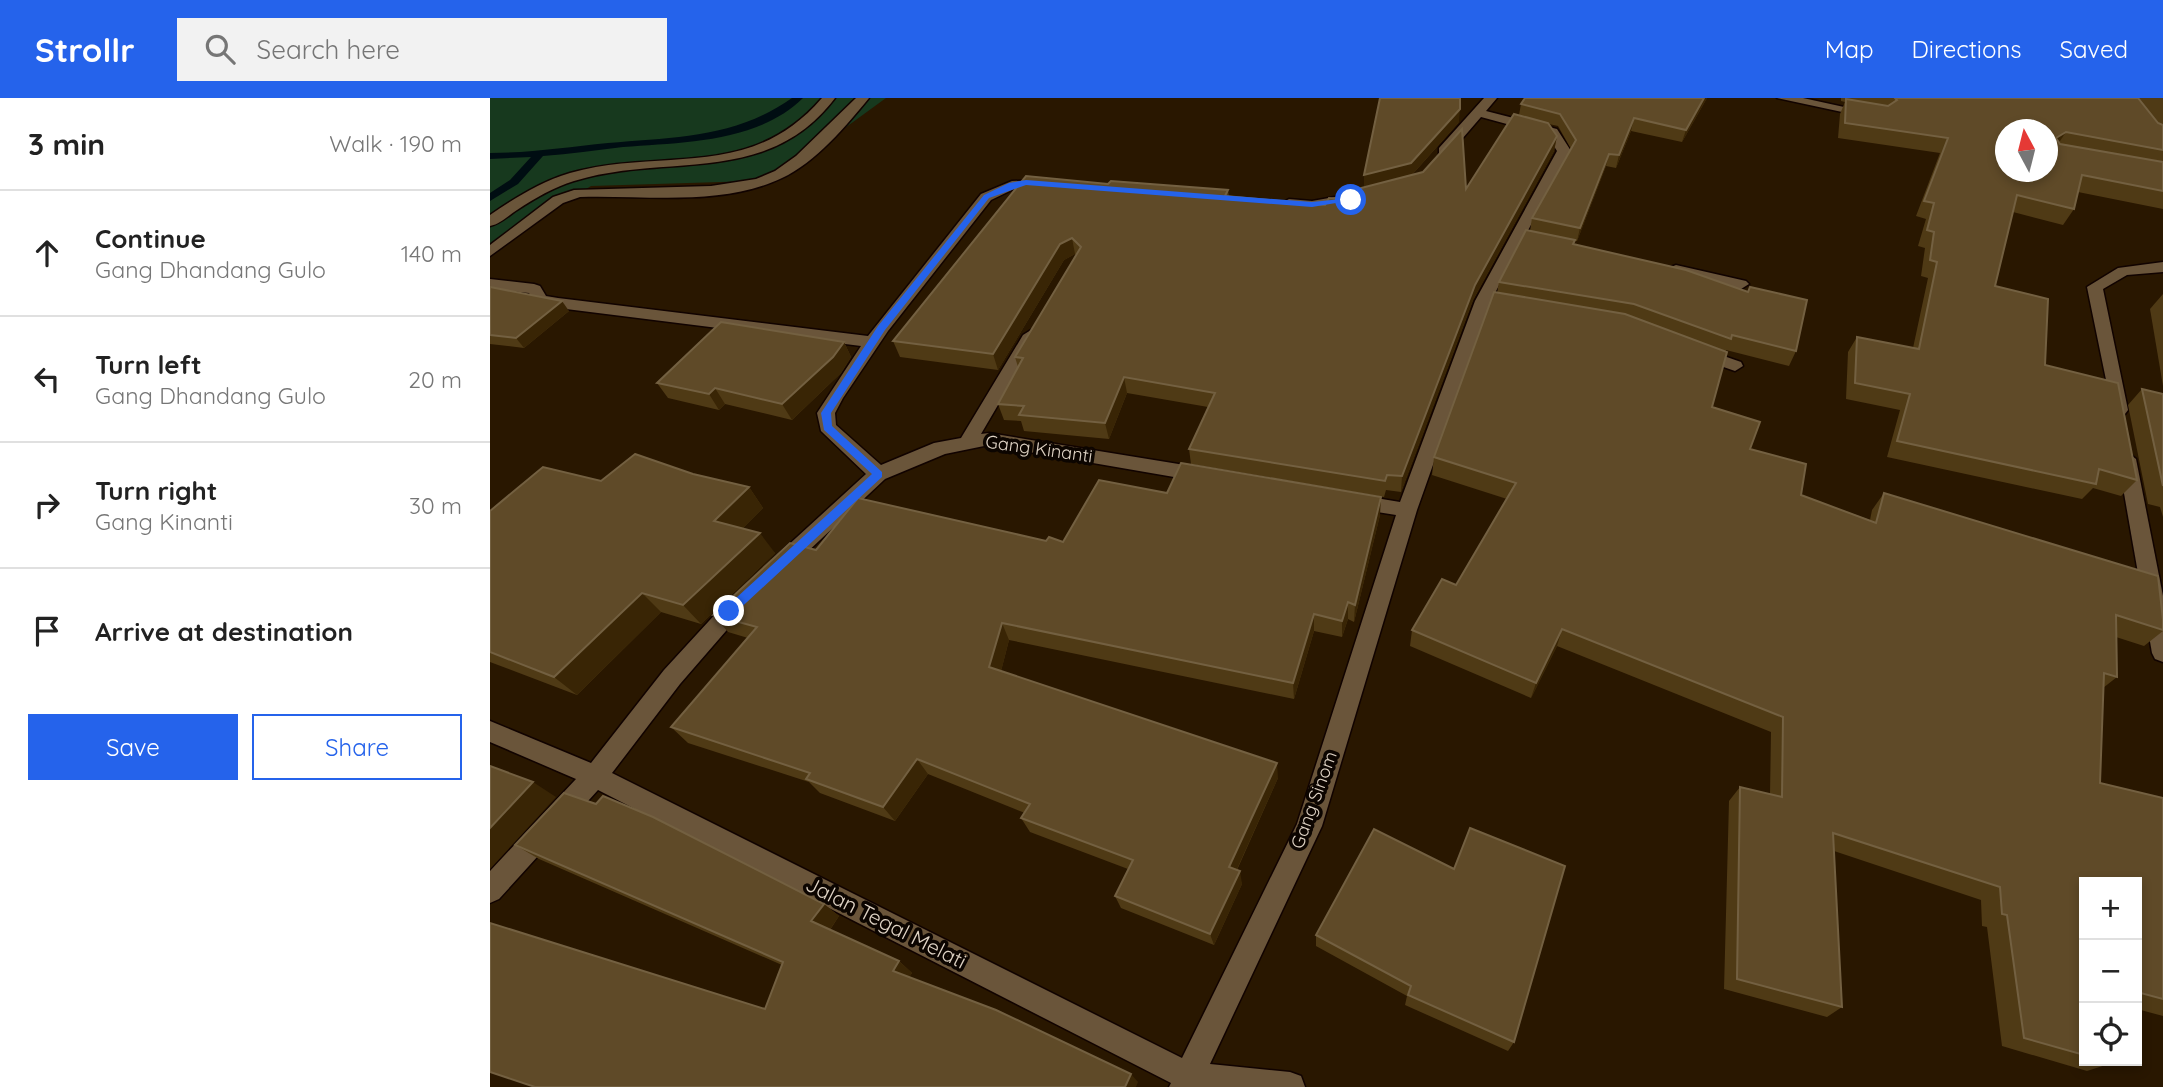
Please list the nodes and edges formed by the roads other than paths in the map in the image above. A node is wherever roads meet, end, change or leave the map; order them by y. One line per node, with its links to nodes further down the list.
1 (829, 98): 11 (street)
2 (863, 98): 14 (street)
3 (1491, 98): 5 (street)
4 (1783, 98): 6 (street)
5 (1478, 113): 7 (street); 12 (street, Gang Sinom)
6 (1882, 114)
7 (1434, 162)
8 (1067, 186): 20 (street)
9 (1396, 189): 10 (street)
10 (1271, 202)
11 (490, 222)
12 (1517, 236): 13 (street); 27 (street, Gang Sinom)
13 (1543, 242)
14 (490, 252)
15 (1662, 267): 18 (street)
16 (2163, 267): 30 (street)
17 (490, 284): 20 (street)
18 (1741, 284)
19 (1039, 321): 23 (street)
20 (872, 342): 24 (street)
21 (1686, 347): 22 (street)
22 (1735, 366)
23 (968, 441): 24 (street, Gang Kinanti); 25 (street, Gang Kinanti)
24 (878, 474): 28 (street, Gang Kinanti)
25 (1218, 478)
26 (1326, 496): 27 (street)
27 (1407, 510): 34 (street, Gang Sinom)
28 (769, 575)
29 (749, 593): 32 (street)
30 (2163, 653)
31 (490, 731): 32 (street, Jalan Tegal Melati)
32 (595, 776): 33 (street); 34 (street, Jalan Tegal Melati)
33 (490, 890)
34 (1186, 1082): 35 (street, Jalan Tegal Melati)
35 (1290, 1087)

